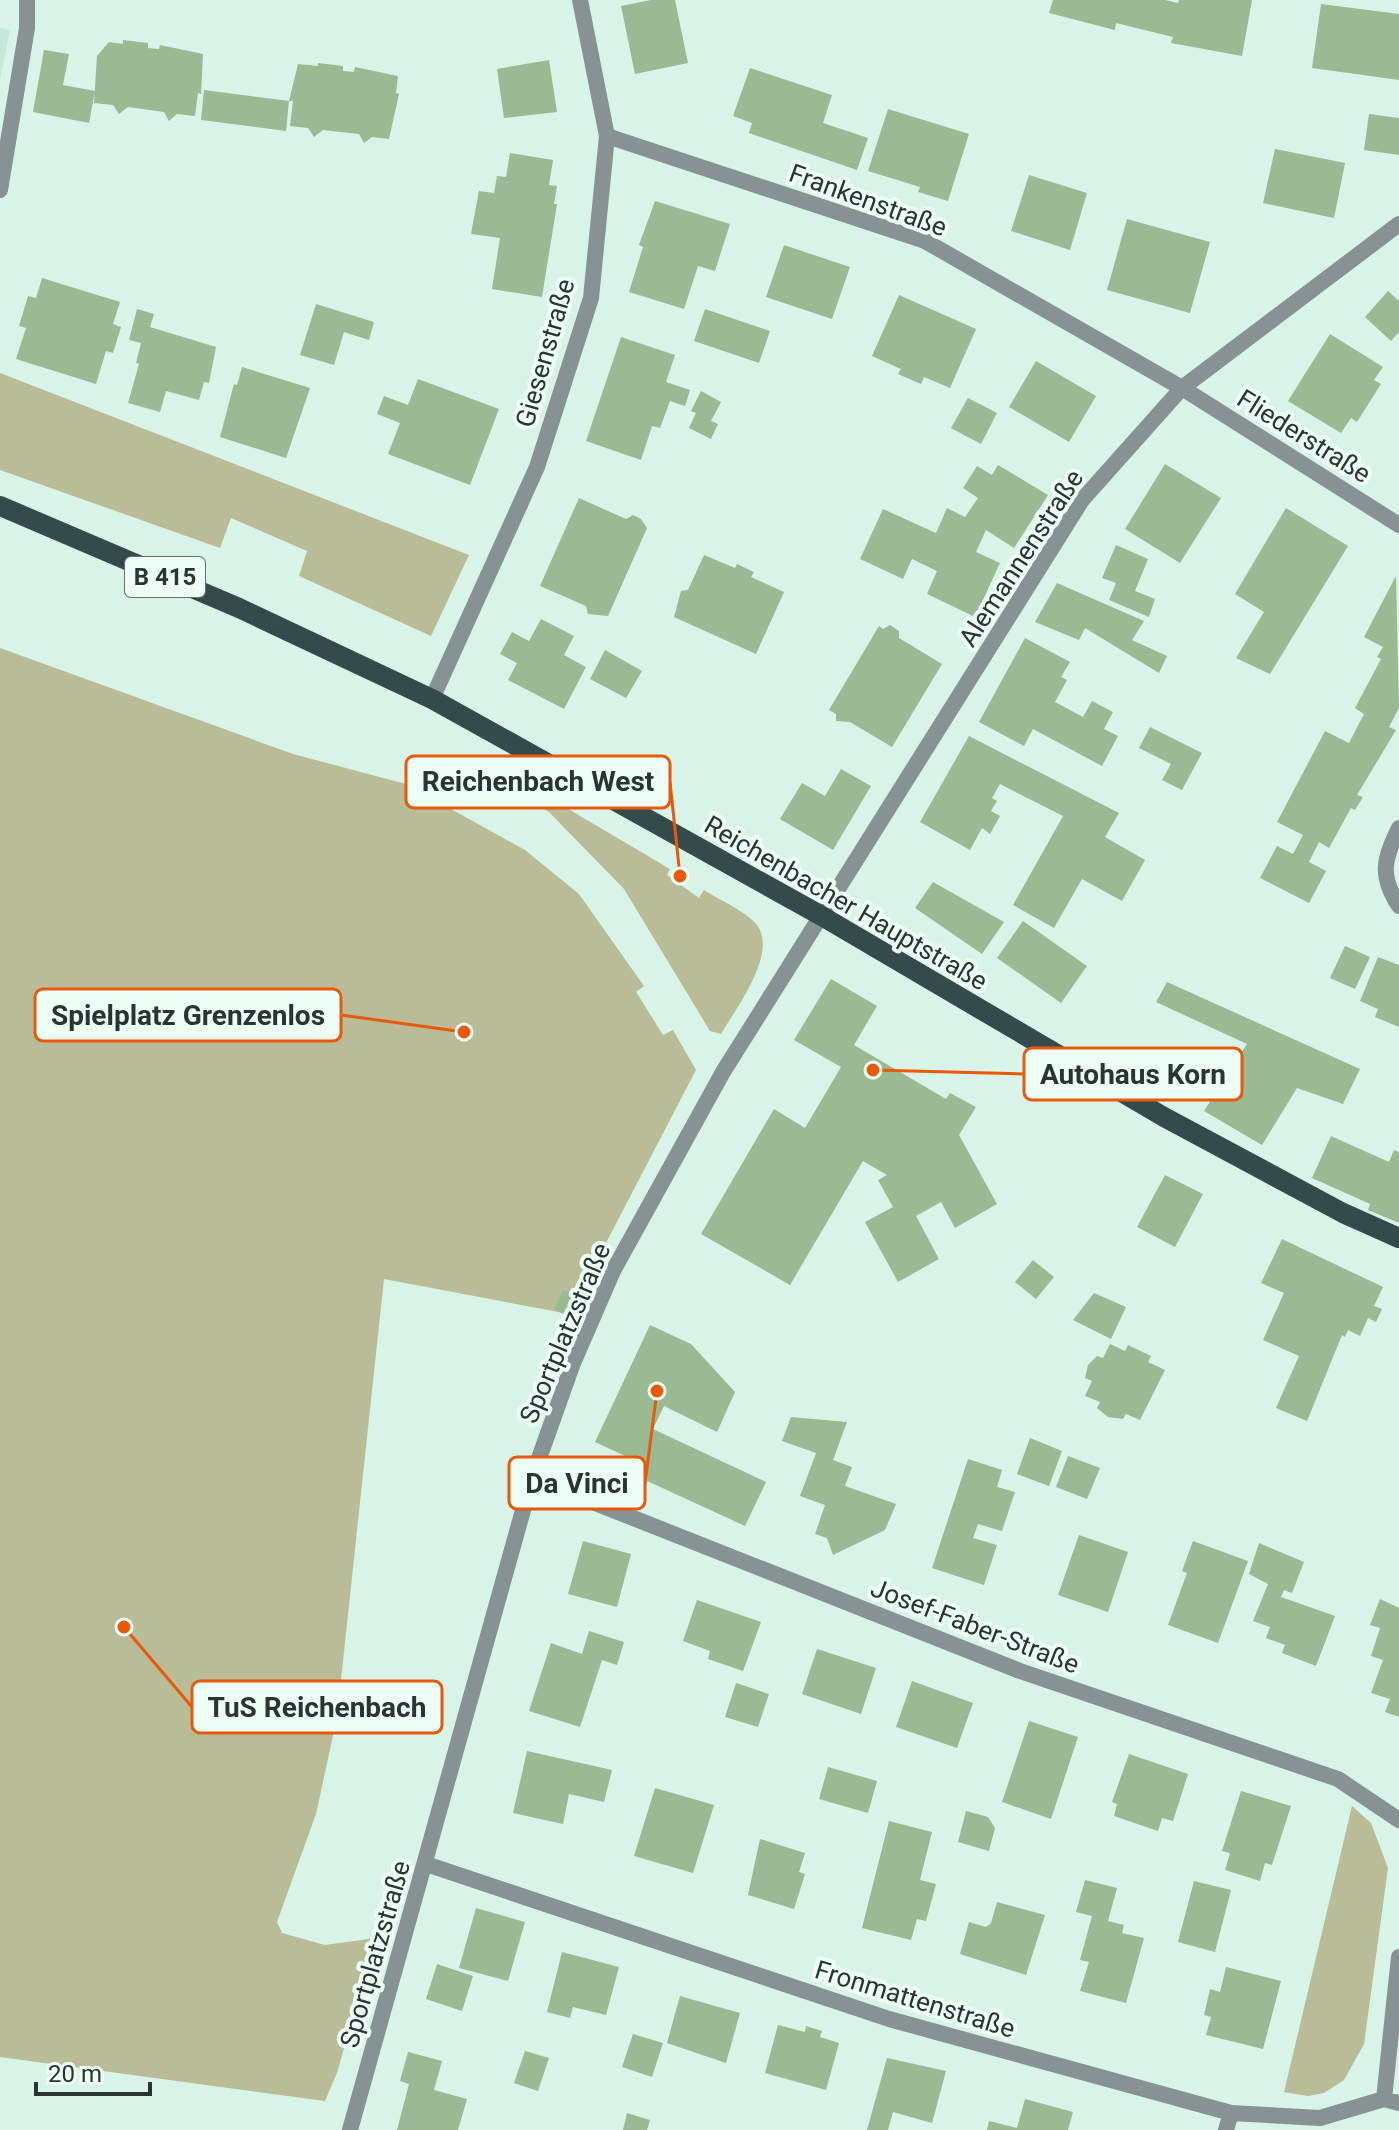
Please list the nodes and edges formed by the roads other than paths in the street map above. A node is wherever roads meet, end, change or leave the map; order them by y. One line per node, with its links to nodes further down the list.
1 (27, 0): 4 (street)
2 (580, 0): 3 (street, Giesenstraße)
3 (607, 136): 6 (street, Frankenstraße); 9 (street, Giesenstraße)
4 (0, 190)
5 (1399, 224): 6 (street, Alemannenstraße)
6 (1182, 388): 8 (street, Fliederstraße); 12 (street, Alemannenstraße)
7 (0, 506): 9 (main road, Reichenbacher Hauptstraße / B 415)
8 (1399, 525)
9 (432, 699): 12 (main road, Reichenbacher Hauptstraße / B 415)
10 (1399, 828): 11 (street)
11 (1399, 906)
12 (820, 915): 13 (main road, Reichenbacher Hauptstraße / B 415); 14 (street, Sportplatzstraße)
13 (1399, 1238)
14 (532, 1478): 15 (street, Josef-Faber-Straße); 16 (street, Sportplatzstraße)
15 (1399, 1820)
16 (426, 1864): 19 (street, Fronmattenstraße); 20 (street, Sportplatzstraße)
17 (1399, 1957): 18 (street)
18 (1391, 2101): 19 (street, Fronmattenstraße)
19 (1231, 2113): 21 (street)
20 (350, 2130)
21 (1226, 2130)

